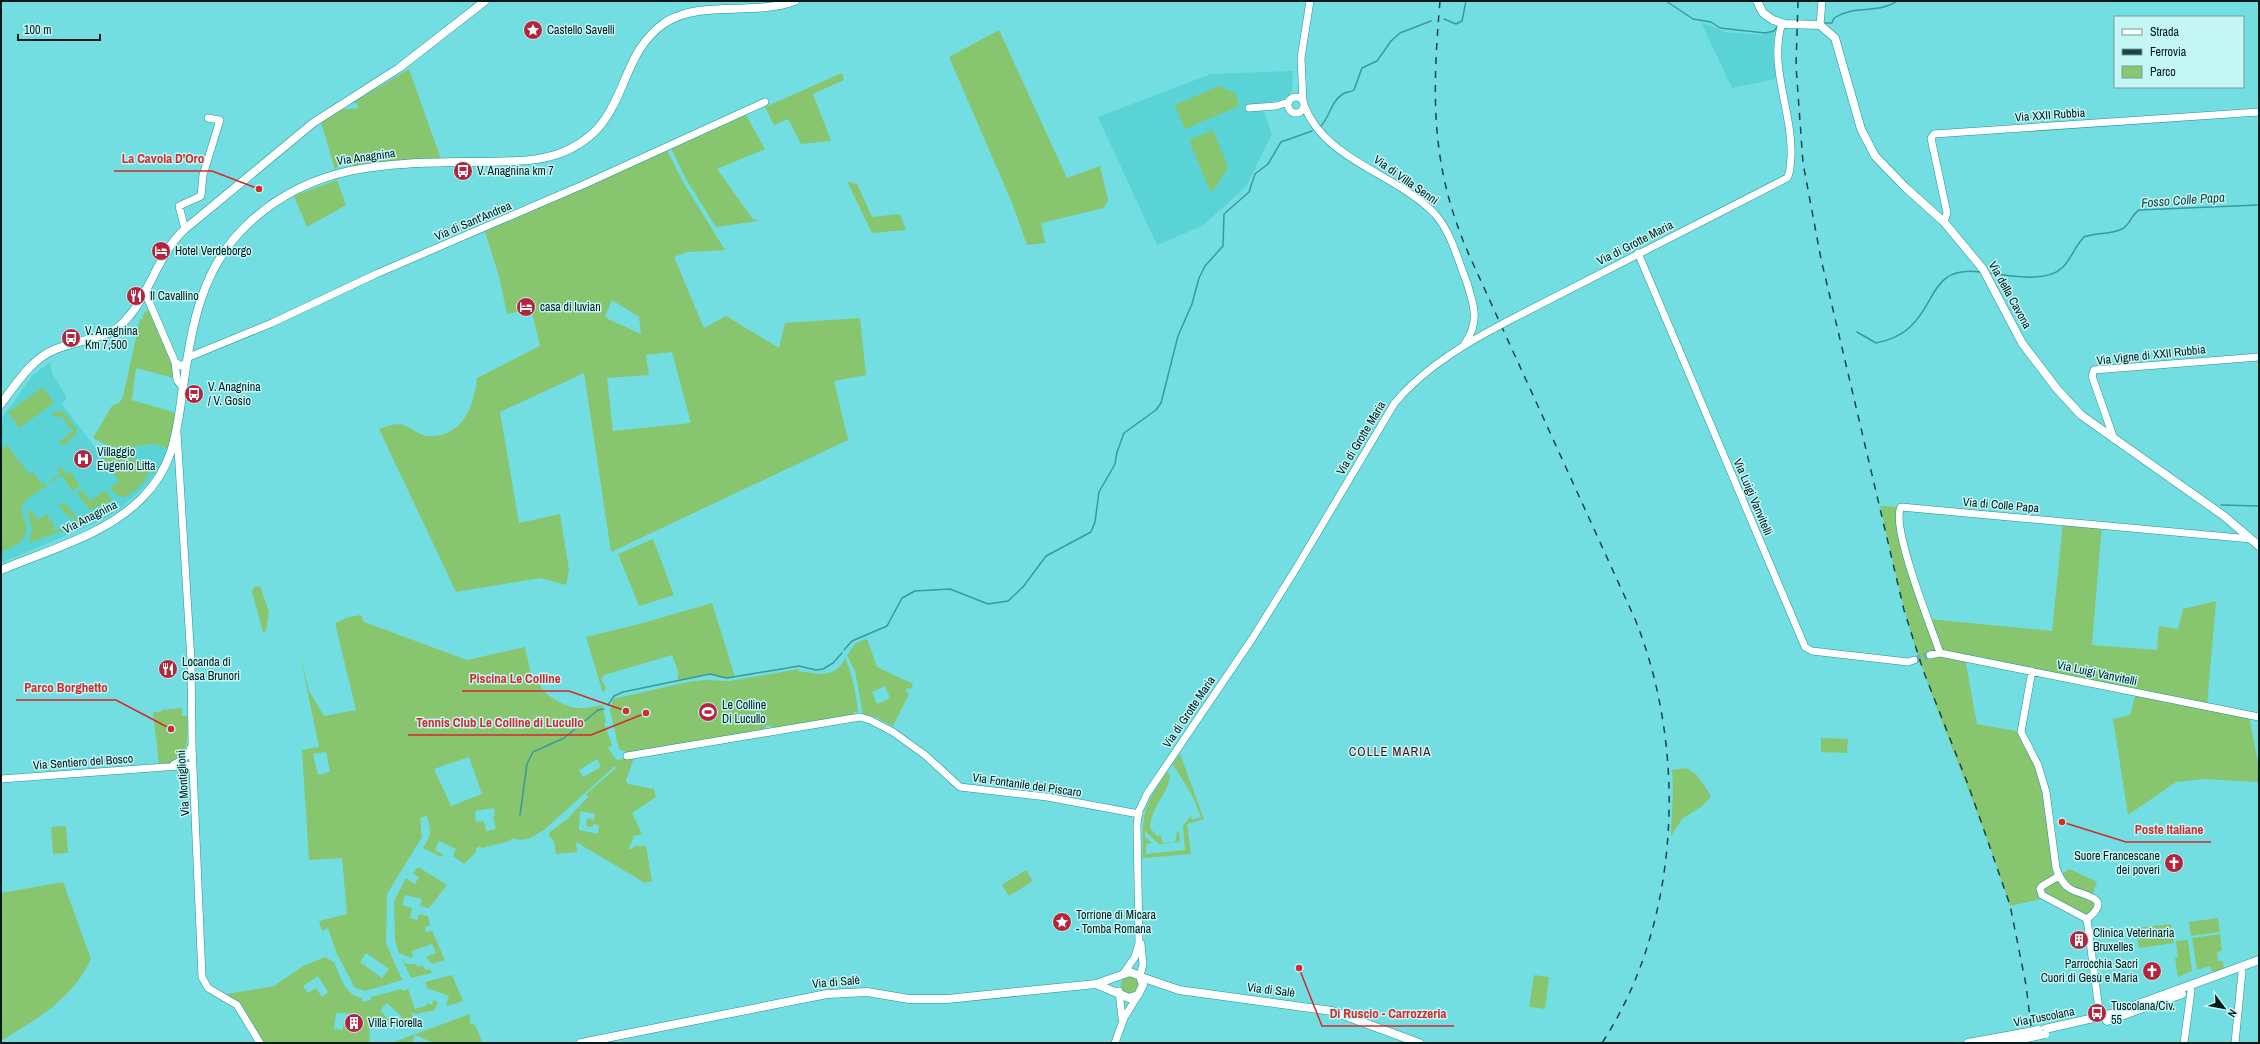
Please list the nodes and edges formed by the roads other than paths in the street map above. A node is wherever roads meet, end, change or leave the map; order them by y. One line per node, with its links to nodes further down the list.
1 (485, 1): 18 (main road)
2 (795, 1): 22 (main road, Via Anagnina)
3 (1310, 1): 8 (street, Via di Villa Senni)
4 (1757, 1): 6 (main road)
5 (1822, 1): 7 (street)
6 (1782, 23): 7 (main road); 19 (street, Via di Grotte Maria)
7 (1820, 25): 17 (main road, Via della Cavona)
8 (1300, 80): 10 (street, Via di Villa Senni); 11 (street, Via di Villa Senni)
9 (765, 102): 22 (street, Via di Sant'Andrea)
10 (1290, 103): 11 (street); 12 (street); 13 (street, Via di Villa Senni)
11 (1303, 103): 13 (street); 16 (street, Via di Villa Senni)
12 (1249, 108)
13 (1298, 112): 16 (street, Via di Villa Senni)
14 (2259, 112): 17 (street, Via XXII Rubbia)
15 (208, 118): 18 (street)
16 (1309, 119): 21 (street, Via di Villa Senni)
17 (1944, 222): 28 (main road, Via della Cavona)
18 (185, 229): 20 (main road)
19 (1638, 253): 21 (street, Via di Grotte Maria, bridge); 36 (street, Via Luigi Vanvitelli)
20 (145, 292): 24 (street); 26 (main road)
21 (1463, 346): 44 (street, Via di Grotte Maria)
22 (188, 357): 24 (street, Via di Sant'Andrea); 25 (main road, Via Anagnina)
23 (2259, 357): 28 (street, Via Vigne di XXII Rubbia)
24 (175, 362): 25 (street)
25 (183, 384): 27 (main road, Via Anagnina)
26 (1, 404)
27 (177, 432): 29 (main road, Via Anagnina); 30 (street, Via Montiglioni)
28 (2114, 440): 31 (main road, Via della Cavona)
29 (167, 463): 30 (street); 33 (main road, Via Anagnina)
30 (180, 465): 39 (street, Via Montiglioni)
31 (2251, 539): 32 (main road, Via della Cavona); 34 (street, Via di Colle Papa)
32 (2259, 546)
33 (1, 570)
34 (1940, 653): 35 (street, Via Luigi Vanvitelli); 37 (street, Via Luigi Vanvitelli)
35 (1930, 654)
36 (1914, 660)
37 (2032, 671): 38 (street, Via Luigi Vanvitelli); 45 (street)
38 (2259, 717)
39 (192, 745): 41 (street, Via Montiglioni); 42 (street, Via Sentiero del Bosco)
40 (627, 756): 44 (street, Via Fontanile del Piscaro)
41 (193, 765): 42 (street, Via Sentiero del Bosco); 61 (street, Via Montiglioni)
42 (166, 767): 43 (street, Via Sentiero del Bosco)
43 (1, 779)
44 (1138, 814): 47 (street, Via di Grotte Maria)
45 (2059, 876): 46 (street); 46 (street)
46 (2087, 919): 57 (street)
47 (1140, 938): 51 (street, Via di Grotte Maria); 52 (street, Via di Grotte Maria)
48 (2259, 960): 57 (main road, Via Tuscolana)
49 (2259, 966): 50 (main road, Via Tuscolana)
50 (2242, 972): 54 (main road, Via Tuscolana); 68 (street)
51 (1123, 974): 52 (main road); 53 (main road, Via di Salè); 55 (main road)
52 (1142, 975): 56 (main road); 64 (main road, Via di Salè)
53 (1096, 984): 55 (main road); 62 (main road, Via di Salè)
54 (2191, 991): 59 (main road, Via Tuscolana); 67 (street)
55 (1121, 994): 56 (main road); 58 (street)
56 (1138, 995): 58 (street)
57 (2100, 1018): 59 (main road, Via Tuscolana)
58 (1122, 1022): 63 (street)
59 (2045, 1032): 60 (main road, Via Tuscolana, bridge)
60 (2023, 1036): 65 (main road, Via Tuscolana); 66 (main road, Via Tuscolana)
61 (260, 1043)
62 (582, 1043)
63 (1115, 1043)
64 (1419, 1043)
65 (1968, 1043)
66 (2002, 1043)
67 (2184, 1043)
68 (2235, 1043)

